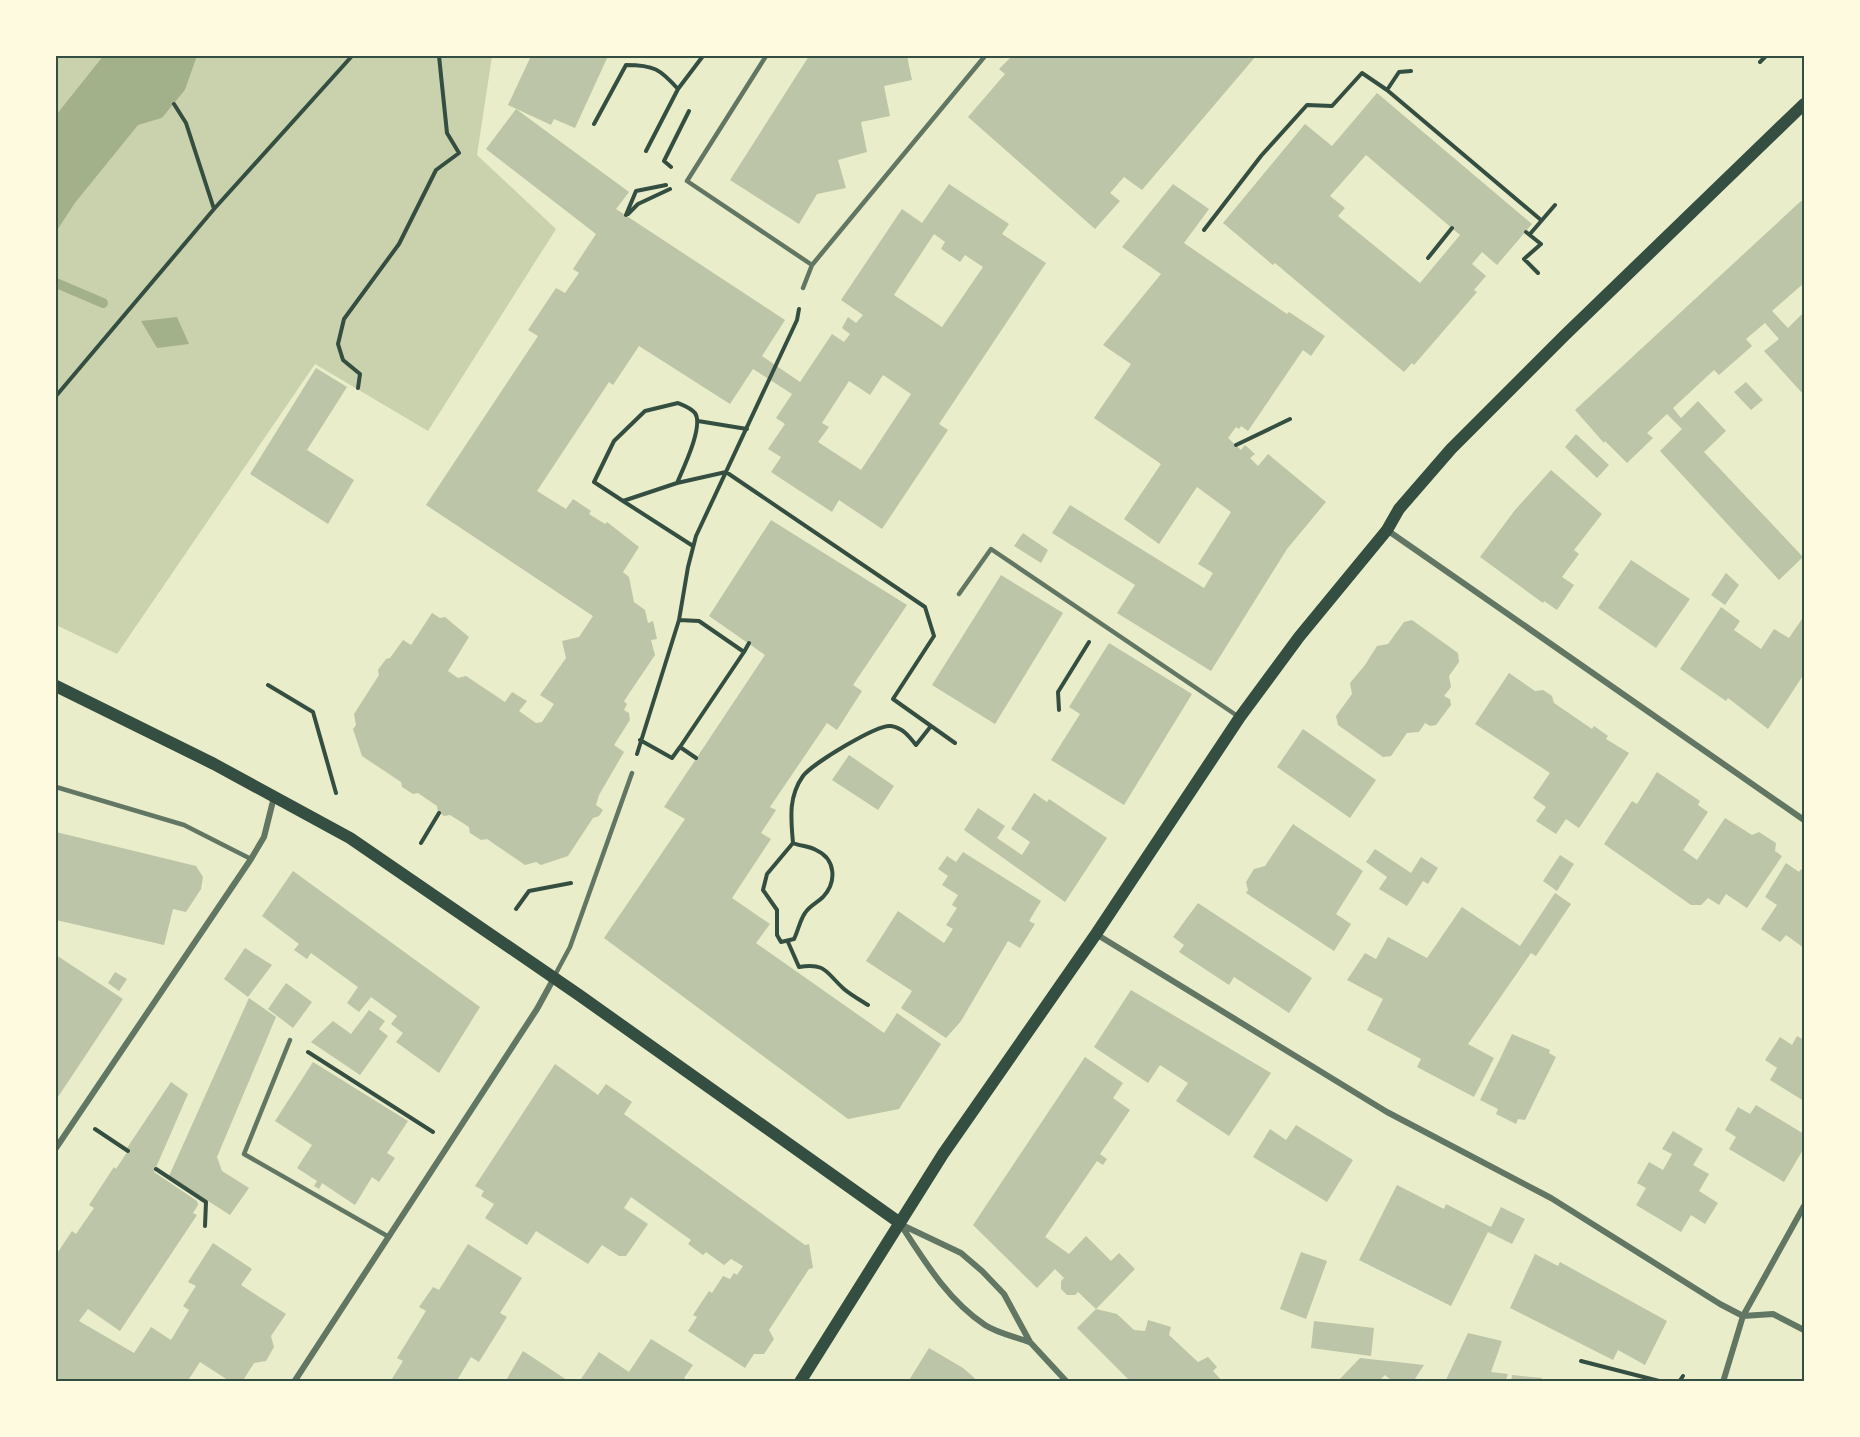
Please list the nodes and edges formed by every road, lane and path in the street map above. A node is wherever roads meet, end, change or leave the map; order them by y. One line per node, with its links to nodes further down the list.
1 (352, 56): 19 (path)
2 (439, 56): 27 (path)
3 (703, 56): 9 (path)
4 (766, 56): 17 (lane)
5 (985, 56): 24 (lane)
6 (1766, 56): 7 (path)
7 (1760, 62)
8 (1411, 71): 10 (path)
9 (678, 89): 14 (path); 15 (path)
10 (1387, 90): 20 (path); 22 (path)
11 (174, 104): 19 (path)
12 (1803, 108): 36 (main road)
13 (689, 111): 16 (path)
14 (594, 124)
15 (646, 151)
16 (664, 161)
17 (687, 181): 17 (path); 24 (lane)
18 (1555, 205): 20 (path)
19 (214, 208): 28 (path)
20 (1541, 220): 25 (path)
21 (1452, 228): 23 (path)
22 (1204, 230)
23 (1428, 258)
24 (812, 265): 26 (lane)
25 (1538, 273)
26 (803, 288): 31 (path)
27 (358, 388)
28 (56, 396)
29 (1290, 419): 32 (path)
30 (698, 421): 31 (path); 34 (path); 35 (path)
31 (747, 429): 33 (path)
32 (1236, 445)
33 (726, 472): 34 (path); 37 (path); 47 (path)
34 (677, 483): 35 (path)
35 (623, 501): 37 (path)
36 (1387, 530): 46 (main road); 57 (street)
37 (693, 546): 39 (path)
38 (959, 594): 40 (lane)
39 (679, 620): 42 (path); 48 (path)
40 (1100, 623): 45 (path); 46 (lane)
41 (749, 644): 42 (path)
42 (744, 652): 50 (path)
43 (268, 685): 54 (path)
44 (56, 686): 55 (main road)
45 (1059, 710)
46 (1239, 717): 63 (main road)
47 (931, 726): 49 (path); 59 (path)
48 (640, 740): 50 (path); 52 (path)
49 (955, 743)
50 (680, 747): 51 (path)
51 (696, 758)
52 (632, 773): 61 (lane)
53 (56, 787): 60 (lane)
54 (336, 793)
55 (274, 797): 60 (street); 65 (main road)
56 (439, 813): 58 (path)
57 (1804, 819)
58 (421, 843)
59 (793, 843): 64 (path); 64 (path)
60 (251, 859): 68 (street)
61 (596, 879): 62 (path); 65 (lane)
62 (516, 909)
63 (1096, 934): 74 (main road); 77 (street)
64 (788, 942): 66 (path)
65 (554, 978): 69 (street); 74 (main road)
66 (868, 1005)
67 (290, 1040): 69 (path); 76 (lane)
68 (77, 1116): 70 (street); 71 (path)
69 (450, 1142): 76 (street)
70 (56, 1148)
71 (128, 1151)
72 (156, 1169): 75 (path)
73 (1804, 1206): 77 (street)
74 (900, 1223): 79 (street); 79 (street); 83 (main road)
75 (206, 1226)
76 (389, 1237): 82 (street)
77 (1743, 1316): 78 (street); 87 (street)
78 (1804, 1330)
79 (1030, 1342): 84 (street)
80 (1581, 1361): 85 (path)
81 (1683, 1376): 86 (path)
82 (294, 1382)
83 (800, 1382)
84 (1066, 1382)
85 (1663, 1382)
86 (1679, 1382)
87 (1723, 1382)

